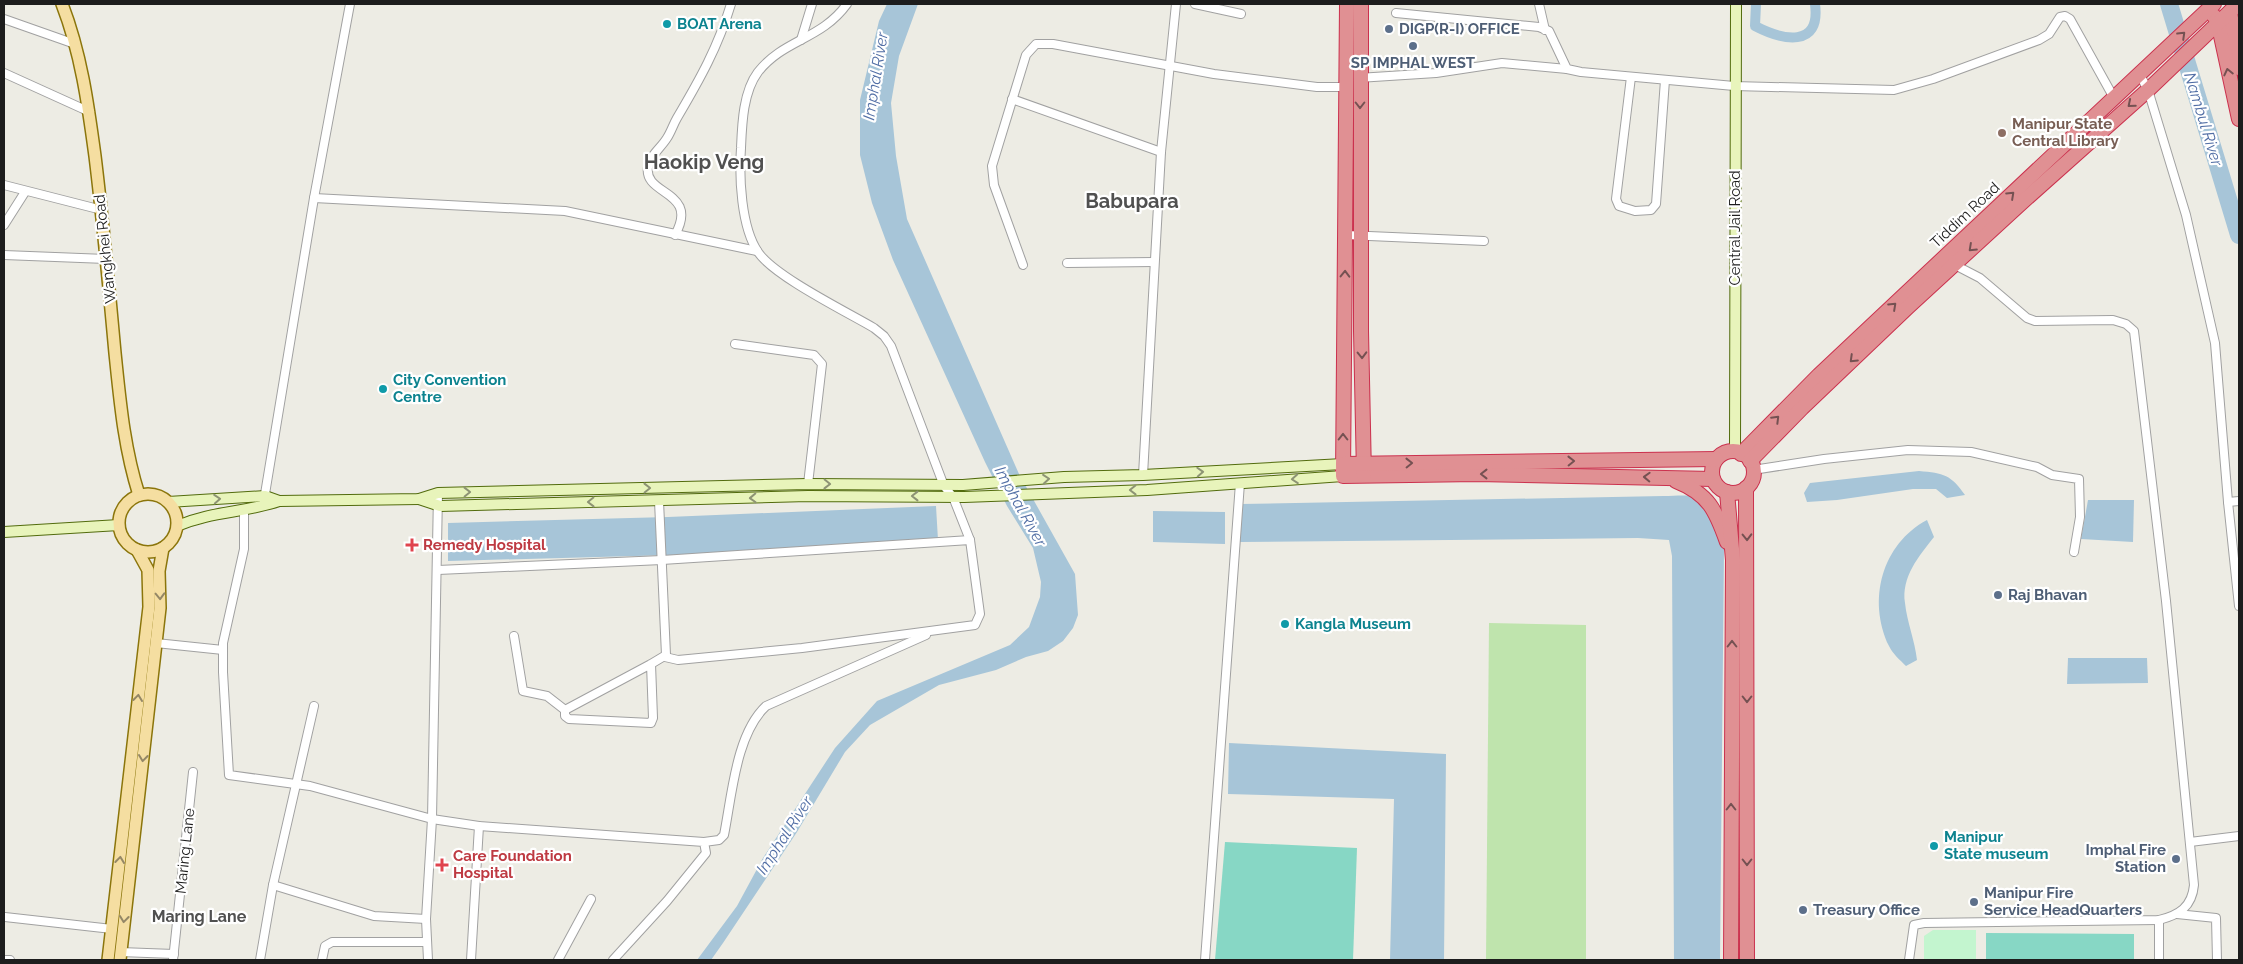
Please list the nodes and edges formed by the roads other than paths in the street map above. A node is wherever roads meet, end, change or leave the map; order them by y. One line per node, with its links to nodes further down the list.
1 (62, 4): 21 (main road, Wangkhei Road)
2 (350, 4): 40 (street)
3 (731, 4): 43 (street)
4 (812, 4): 20 (street)
5 (847, 4): 20 (street)
6 (1176, 4): 22 (street)
7 (1195, 4): 15 (street)
8 (1347, 4): 31 (highway)
9 (1361, 4): 27 (highway)
10 (1539, 4): 18 (street)
11 (1736, 4): 30 (street, Central Jail Road)
12 (2210, 7): 17 (highway); 26 (highway, Tiddim Road, one-way to 12)
13 (2234, 8): 17 (highway); 19 (highway)
14 (1396, 13): 18 (street)
15 (1241, 14)
16 (4, 19): 21 (street)
17 (2218, 22): 19 (highway); 32 (highway)
18 (1545, 30): 24 (street)
19 (2231, 34): 23 (highway); 36 (highway, one-way to 19)
20 (801, 40): 47 (street)
21 (75, 44): 35 (main road, Wangkhei Road)
22 (1169, 65): 31 (street); 34 (street); 37 (street)
23 (2239, 68)
24 (1567, 69): 27 (street); 28 (street)
25 (4, 74): 35 (street)
26 (2140, 75): 32 (street); 33 (highway, Tiddim Road)
27 (1360, 77): 31 (street); 45 (highway, one-way to 45)
28 (1631, 77): 29 (street); 29 (street)
29 (1665, 80): 30 (street)
30 (1734, 86): 33 (street); 58 (street, Central Jail Road)
31 (1347, 87): 44 (highway)
32 (2148, 90): 50 (highway, one-way to 50); 77 (street)
33 (2114, 98): 50 (highway, Tiddim Road, one-way to 33)
34 (1012, 100): 37 (street); 53 (street)
35 (90, 112): 41 (main road, Wangkhei Road)
36 (2239, 119)
37 (1161, 152): 51 (street)
38 (4, 186): 39 (street)
39 (26, 192): 41 (street); 42 (street)
40 (314, 198): 43 (street); 74 (street)
41 (102, 210): 49 (main road, Wangkhei Road)
42 (4, 225)
43 (675, 235): 47 (street)
44 (1346, 235): 45 (street); 54 (highway, one-way to 44)
45 (1361, 236): 46 (street); 55 (highway)
46 (1484, 241)
47 (757, 251): 66 (street)
48 (4, 255): 49 (street)
49 (106, 259): 70 (main road, Wangkhei Road)
50 (1950, 261): 58 (highway); 105 (street)
51 (1154, 262): 52 (street); 61 (street)
52 (1067, 263)
53 (1023, 265)
54 (1344, 331): 55 (highway); 60 (highway, one-way to 54)
55 (1361, 331): 59 (highway, one-way to 59)
56 (735, 344): 65 (street)
57 (1716, 459): 58 (highway); 59 (highway, one-way to 57); 63 (highway)
58 (1745, 459): 67 (highway); 86 (street)
59 (1364, 469): 60 (highway); 62 (highway, one-way to 59)
60 (1343, 470): 61 (street, one-way to 60); 64 (street, one-way to 64)
61 (1143, 475): 66 (street, one-way to 61)
62 (1668, 478): 63 (highway); 88 (highway)
63 (1713, 479): 68 (highway)
64 (1240, 483): 71 (street, one-way to 71); 125 (street)
65 (808, 484): 66 (street, one-way to 66); 69 (street, one-way to 65)
66 (944, 486): 71 (street)
67 (1746, 488): 68 (highway); 127 (highway, one-way to 127)
68 (1727, 492): 88 (highway)
69 (438, 493): 72 (street); 78 (street)
70 (139, 495): 76 (main road); 80 (main road)
71 (953, 496): 73 (street, one-way to 73); 83 (street)
72 (419, 499): 74 (street); 78 (street)
73 (659, 500): 78 (street, one-way to 78); 87 (street)
74 (264, 501): 76 (street, one-way to 74); 79 (street)
75 (2239, 501): 77 (street)
76 (168, 502): 81 (main road)
77 (2228, 502): 90 (street)
78 (440, 506): 89 (street)
79 (244, 510): 81 (street); 94 (street)
80 (118, 526): 82 (street); 85 (main road)
81 (177, 526): 84 (main road)
82 (4, 532)
83 (970, 540): 87 (street); 91 (street)
84 (163, 548): 85 (main road); 93 (main road, one-way to 93)
85 (137, 550): 112 (main road, one-way to 85)
86 (2074, 552)
87 (662, 560): 89 (street); 95 (street)
88 (1733, 560): 126 (highway, one-way to 88)
89 (438, 570): 101 (street)
90 (2239, 606)
91 (933, 631): 95 (street); 104 (street)
92 (514, 636): 98 (street)
93 (156, 643): 94 (street); 114 (main road, one-way to 114)
94 (223, 650): 100 (street)
95 (665, 658): 96 (street)
96 (651, 664): 98 (street); 98 (street)
97 (314, 706): 100 (street)
98 (565, 710)
99 (194, 772): 115 (street, Maring Lane)
100 (295, 783): 101 (street); 106 (street)
101 (432, 819): 102 (street); 110 (street)
102 (478, 826): 104 (street); 122 (street)
103 (2239, 836): 105 (street)
104 (704, 842): 124 (street)
105 (2190, 842): 108 (street)
106 (273, 885): 110 (street); 119 (street)
107 (591, 898): 123 (street)
108 (2177, 914): 111 (street); 130 (street)
109 (5, 917): 112 (street)
110 (426, 919): 113 (street)
111 (2159, 920): 128 (street); 129 (street)
112 (112, 929): 118 (main road)
113 (427, 942): 120 (street); 121 (street)
114 (120, 956): 115 (street)
115 (174, 957)
116 (4, 960): 117 (street)
117 (10, 960)
118 (108, 960)
119 (260, 960)
120 (322, 960)
121 (428, 960)
122 (471, 960)
123 (558, 960)
124 (613, 960)
125 (1205, 960)
126 (1731, 960)
127 (1747, 960)
128 (1909, 960)
129 (2159, 960)
130 (2217, 960)

